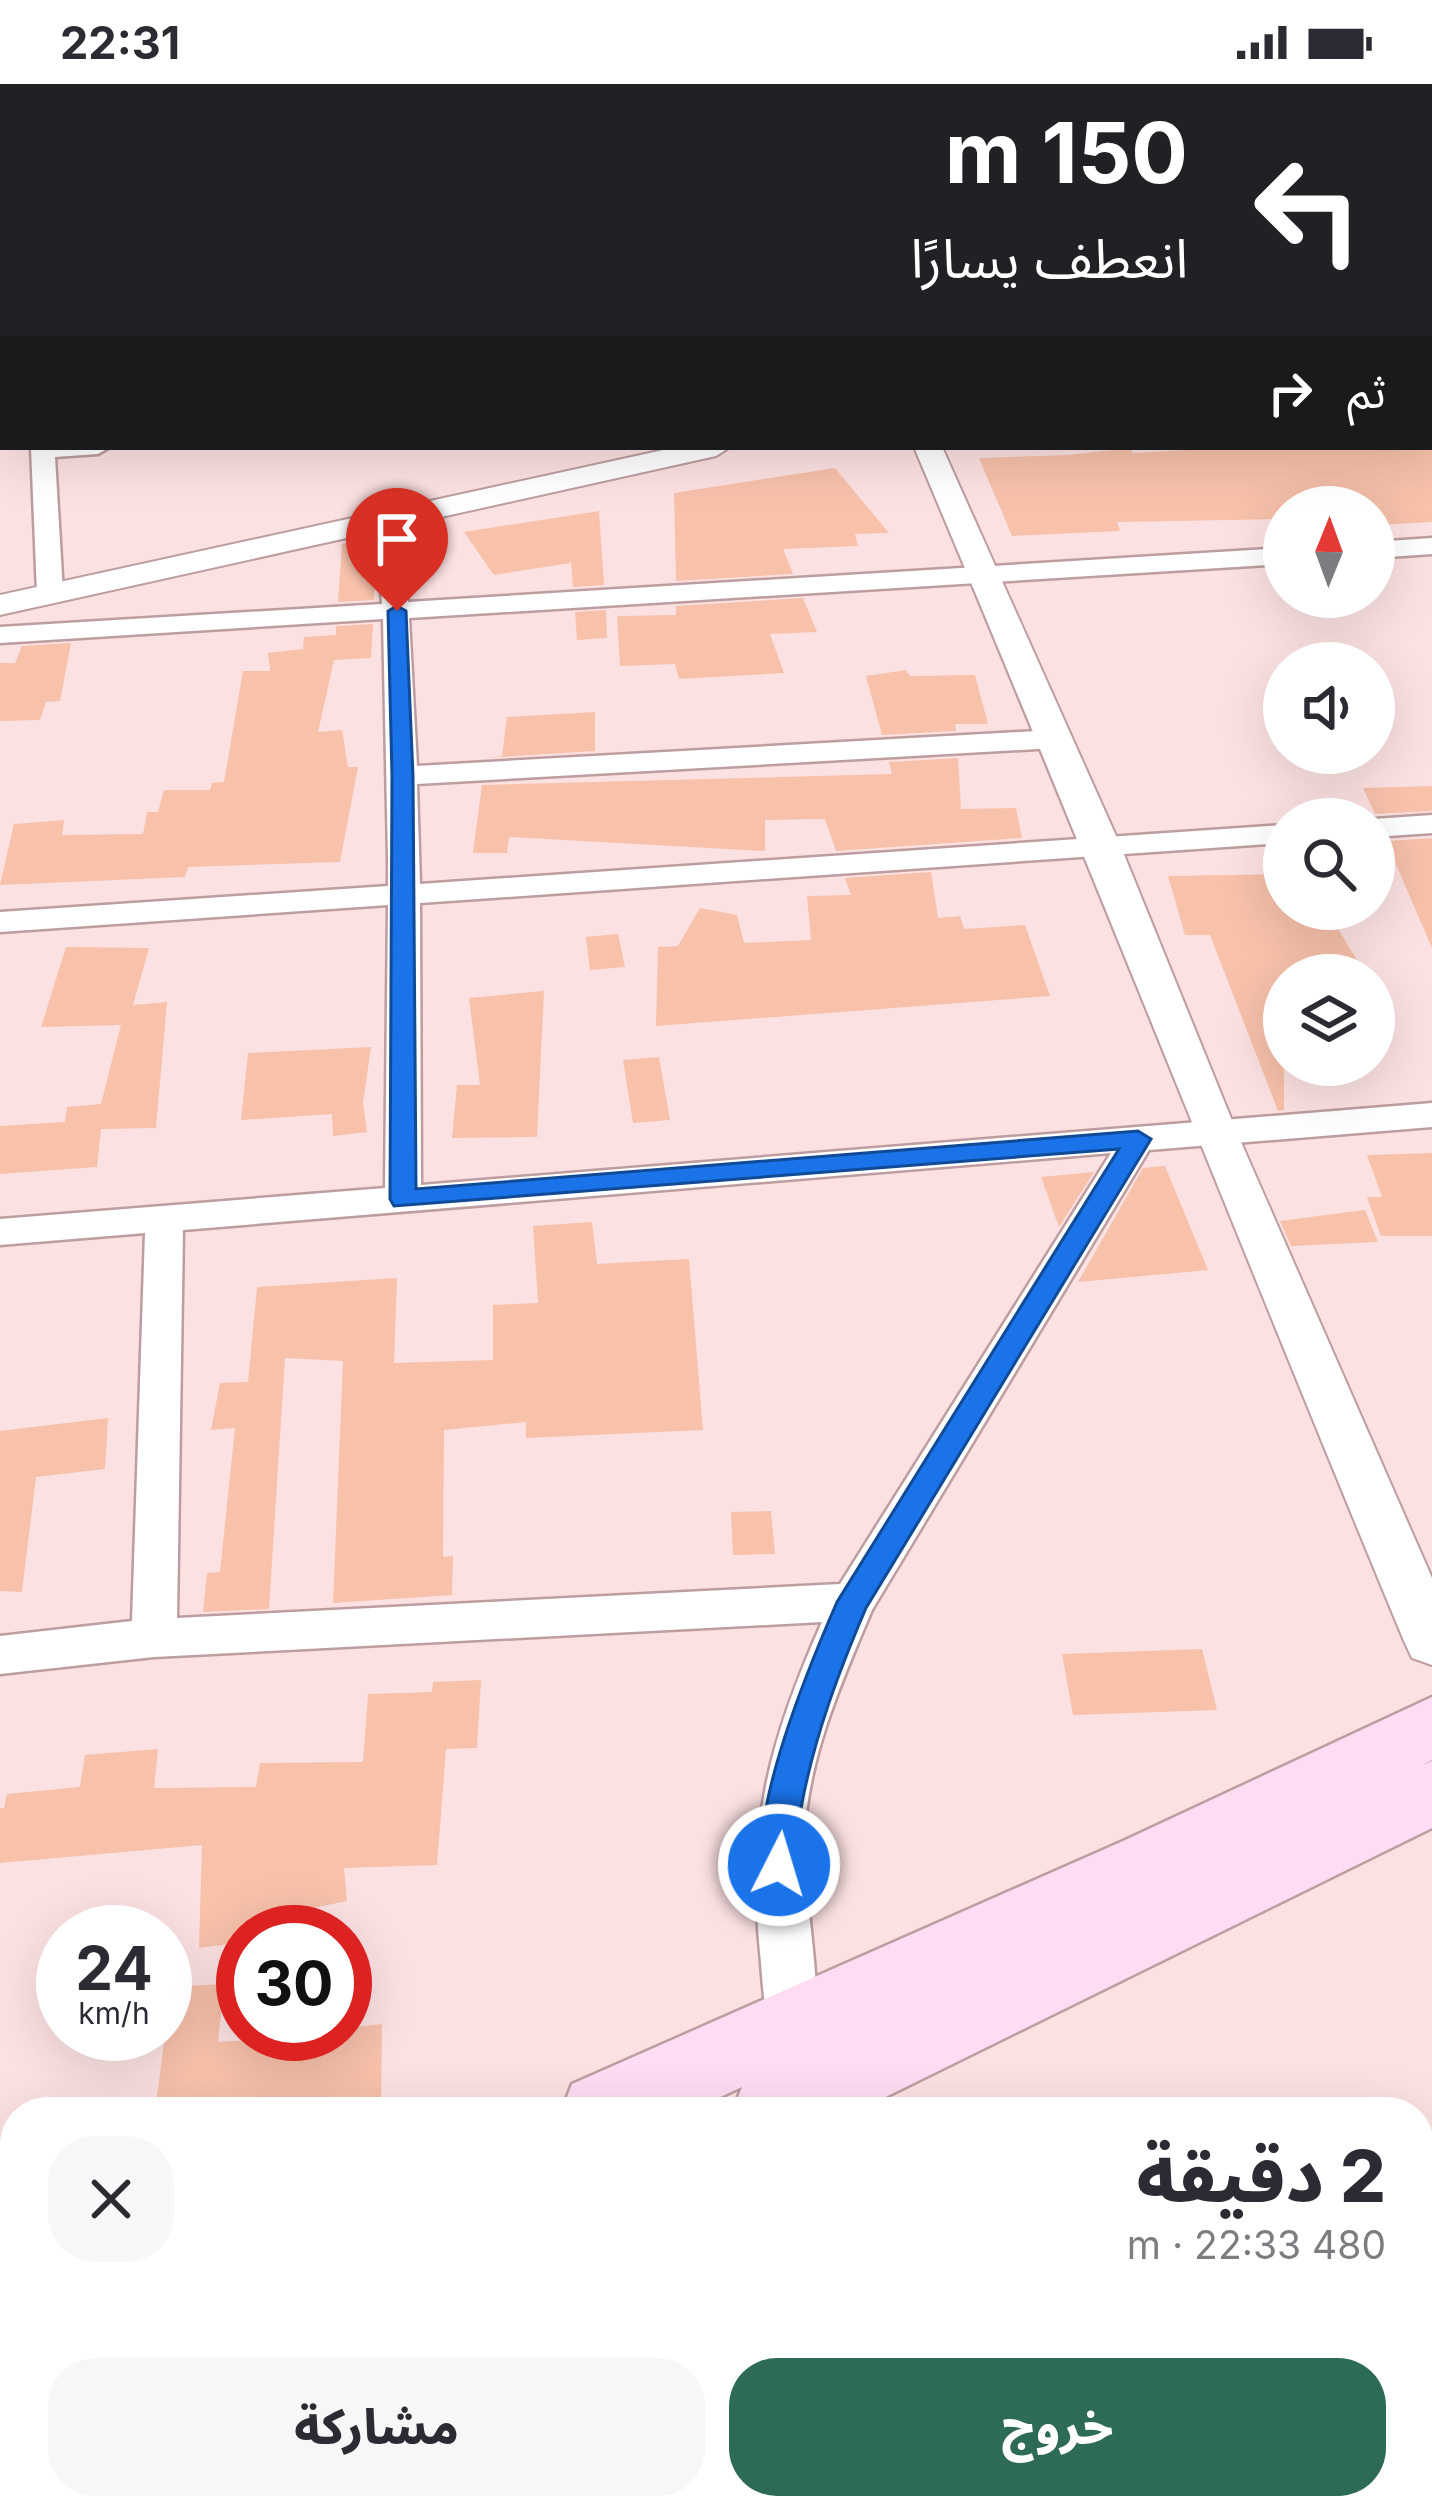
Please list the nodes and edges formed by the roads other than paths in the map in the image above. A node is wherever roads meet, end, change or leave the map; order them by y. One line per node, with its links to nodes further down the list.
1 (43, 450): 9 (street)
2 (702, 450): 4 (street)
3 (929, 450): 8 (street)
4 (388, 517): 9 (street); 11 (street)
5 (1432, 546): 6 (street)
6 (1395, 549)
7 (1263, 557): 8 (street)
8 (983, 576): 11 (street); 13 (street)
9 (50, 593): 10 (street)
10 (0, 604)
11 (397, 611): 12 (street); 14 (street)
12 (0, 634)
13 (1054, 739): 14 (street); 18 (street)
14 (402, 776): 19 (street)
15 (1432, 824): 16 (street)
16 (1395, 827)
17 (1263, 836): 18 (street)
18 (1102, 847): 19 (street); 22 (street)
19 (402, 897): 20 (street); 24 (street)
20 (0, 922)
21 (1432, 1115): 22 (street)
22 (1215, 1133): 23 (street); 29 (street)
23 (1138, 1139): 24 (street); 27 (street)
24 (403, 1199): 25 (street)
25 (164, 1219): 26 (street); 28 (street)
26 (0, 1232)
27 (853, 1602): 28 (street); 33 (street)
28 (154, 1638): 30 (street)
29 (1432, 1641)
30 (0, 1655)
31 (1432, 1727): 33 (main road)
32 (1432, 1793): 35 (main road)
33 (793, 2024): 34 (main road)
34 (633, 2097)
35 (802, 2097)

